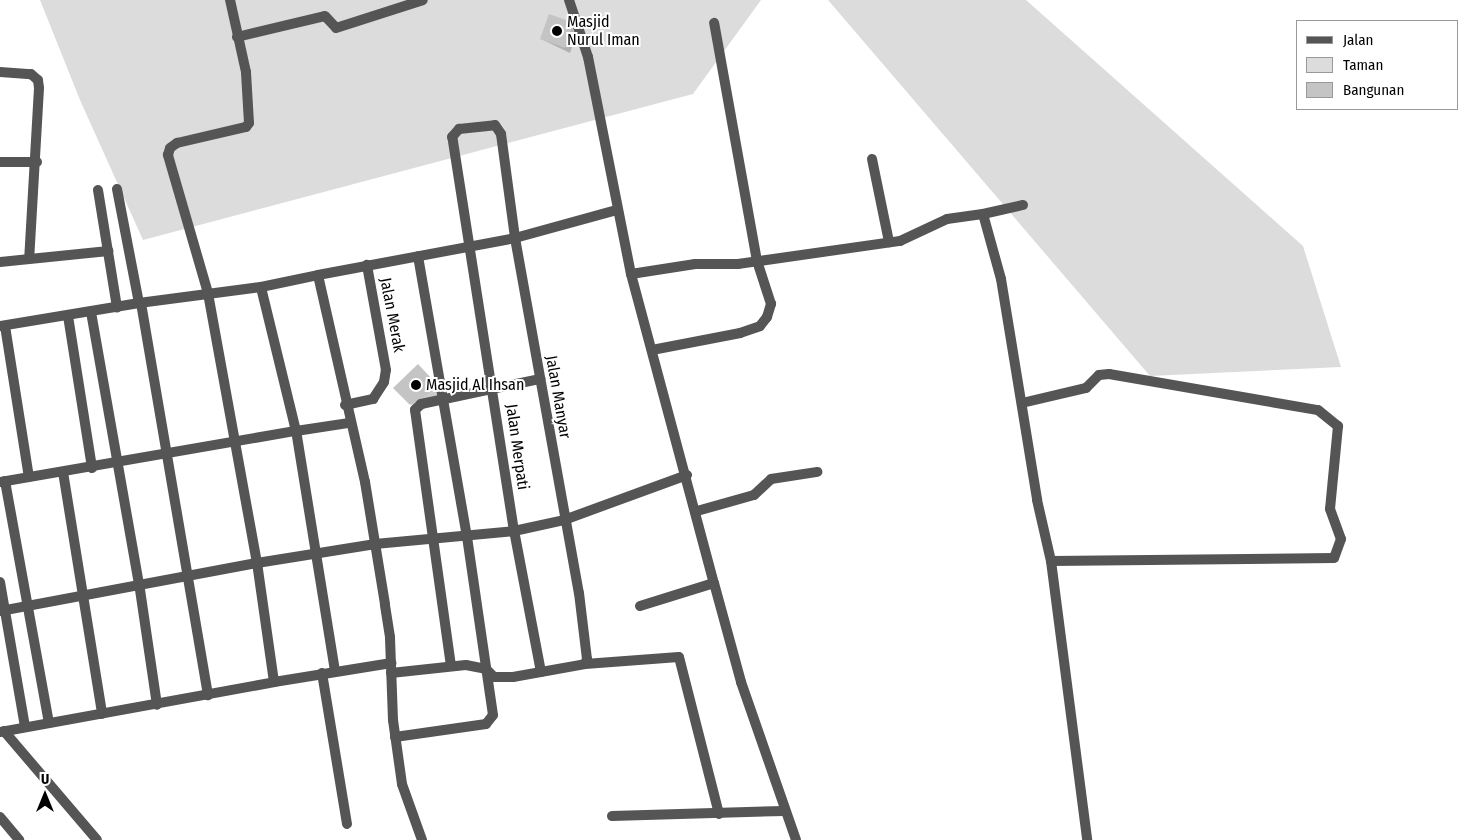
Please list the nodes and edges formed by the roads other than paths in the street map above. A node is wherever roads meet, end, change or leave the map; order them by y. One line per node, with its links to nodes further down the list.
1 (230, 0): 5 (street)
2 (423, 0): 5 (street)
3 (570, 0): 14 (street)
4 (714, 23): 22 (street)
5 (237, 36): 28 (street)
6 (0, 72): 10 (street)
7 (501, 134): 16 (street, Jalan Manyar); 18 (street, Jalan Merpati)
8 (872, 160): 17 (street)
9 (0, 162): 10 (street)
10 (37, 162): 21 (street)
11 (117, 189): 29 (street)
12 (98, 190): 19 (street)
13 (1022, 205): 15 (street)
14 (617, 210): 16 (street); 25 (street)
15 (983, 214): 17 (street); 38 (street)
16 (515, 238): 18 (street); 35 (street, Jalan Manyar)
17 (889, 242): 22 (street)
18 (468, 247): 20 (street); 36 (street, Jalan Merpati)
19 (108, 251): 21 (street); 30 (street)
20 (418, 256): 24 (street); 37 (street)
21 (29, 259): 23 (street)
22 (757, 261): 25 (street); 34 (street)
23 (0, 262)
24 (367, 265): 26 (street); 39 (street, Jalan Merak)
25 (630, 274): 34 (street)
26 (318, 276): 27 (street); 39 (street)
27 (261, 287): 28 (street); 41 (street)
28 (208, 293): 29 (street); 42 (street)
29 (140, 302): 30 (street); 43 (street)
30 (118, 307): 31 (street)
31 (91, 312): 32 (street); 44 (street)
32 (68, 316): 33 (street); 45 (street)
33 (2, 326): 49 (street)
34 (652, 350): 48 (street)
35 (540, 379): 36 (street); 52 (street, Jalan Manyar)
36 (493, 391): 37 (street); 53 (street, Jalan Merpati)
37 (445, 401): 54 (street); 55 (street)
38 (1022, 403): 58 (street); 58 (street)
39 (345, 405): 40 (street)
40 (349, 423): 41 (street); 56 (street)
41 (296, 431): 42 (street); 57 (street)
42 (235, 441): 43 (street); 59 (street)
43 (167, 454): 44 (street); 60 (street)
44 (118, 462): 45 (street); 62 (street)
45 (92, 468): 46 (street)
46 (62, 472): 49 (street); 64 (street)
47 (817, 472): 51 (street)
48 (687, 475): 51 (street); 52 (street)
49 (29, 478): 50 (street)
50 (3, 482): 65 (street)
51 (697, 511): 63 (street)
52 (564, 520): 53 (street); 68 (street, Jalan Manyar)
53 (514, 531): 54 (street); 73 (street, Jalan Merpati)
54 (467, 537): 55 (street); 71 (street)
55 (431, 540): 56 (street); 69 (street)
56 (375, 544): 57 (street); 70 (street)
57 (316, 552): 59 (street); 72 (street)
58 (1051, 561): 92 (street)
59 (257, 563): 60 (street); 75 (street)
60 (190, 575): 62 (street); 76 (street)
61 (0, 582): 67 (street)
62 (140, 583): 64 (street); 77 (street)
63 (714, 583): 66 (street); 83 (street)
64 (82, 596): 65 (street); 78 (street)
65 (26, 606): 67 (street); 79 (street)
66 (640, 606)
67 (2, 611): 80 (street)
68 (585, 664): 73 (street); 84 (street)
69 (451, 666): 70 (street); 71 (street)
70 (391, 668): 72 (street); 82 (street)
71 (486, 669): 73 (street); 82 (street)
72 (334, 671): 74 (street)
73 (541, 672)
74 (322, 673): 75 (street); 87 (street)
75 (274, 682): 76 (street)
76 (208, 695): 77 (street)
77 (157, 705): 78 (street)
78 (102, 714): 79 (street)
79 (50, 723): 80 (street)
80 (25, 727): 81 (street)
81 (2, 732): 89 (street)
82 (394, 737): 90 (street)
83 (784, 811): 84 (street); 91 (street)
84 (719, 814): 85 (street)
85 (612, 816)
86 (0, 817): 88 (street)
87 (347, 824)
88 (19, 840)
89 (97, 840)
90 (422, 840)
91 (796, 840)
92 (1088, 840)

